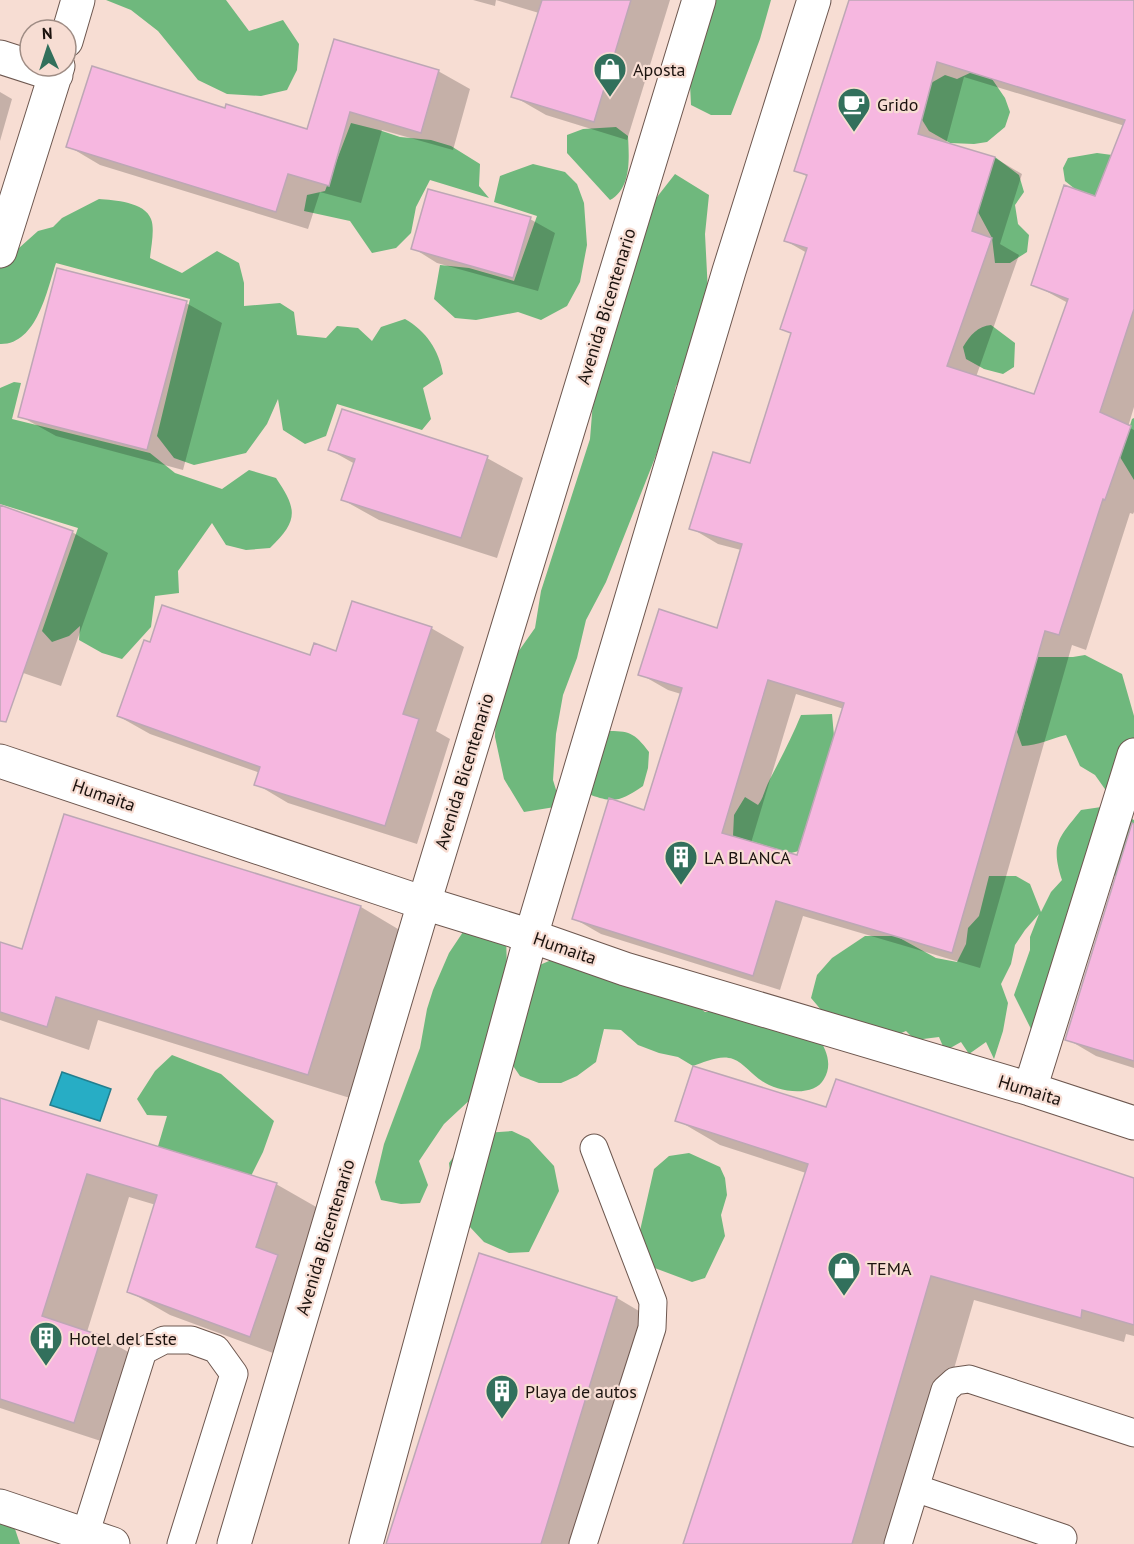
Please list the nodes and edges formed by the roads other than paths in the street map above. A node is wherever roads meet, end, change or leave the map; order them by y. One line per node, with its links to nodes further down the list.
1 (78, 0): 4 (street)
2 (699, 0): 11 (street, Avenida Bicentenario)
3 (814, 0): 12 (street)
4 (73, 18)
5 (0, 57): 6 (street)
6 (18, 61)
7 (54, 78): 8 (street)
8 (0, 251)
9 (1134, 755): 13 (street)
10 (0, 761): 11 (street, Humaita)
11 (424, 903): 12 (street, Humaita); 22 (street, Avenida Bicentenario)
12 (531, 936): 13 (street, Humaita); 23 (street)
13 (1030, 1089): 14 (street, Humaita)
14 (1134, 1123)
15 (594, 1148): 24 (lane)
16 (1134, 1433): 17 (lane)
17 (915, 1488): 19 (lane); 25 (lane)
18 (0, 1506): 20 (street)
19 (1063, 1539)
20 (99, 1540): 21 (lane)
21 (181, 1544)
22 (234, 1544)
23 (366, 1544)
24 (583, 1544)
25 (898, 1544)

